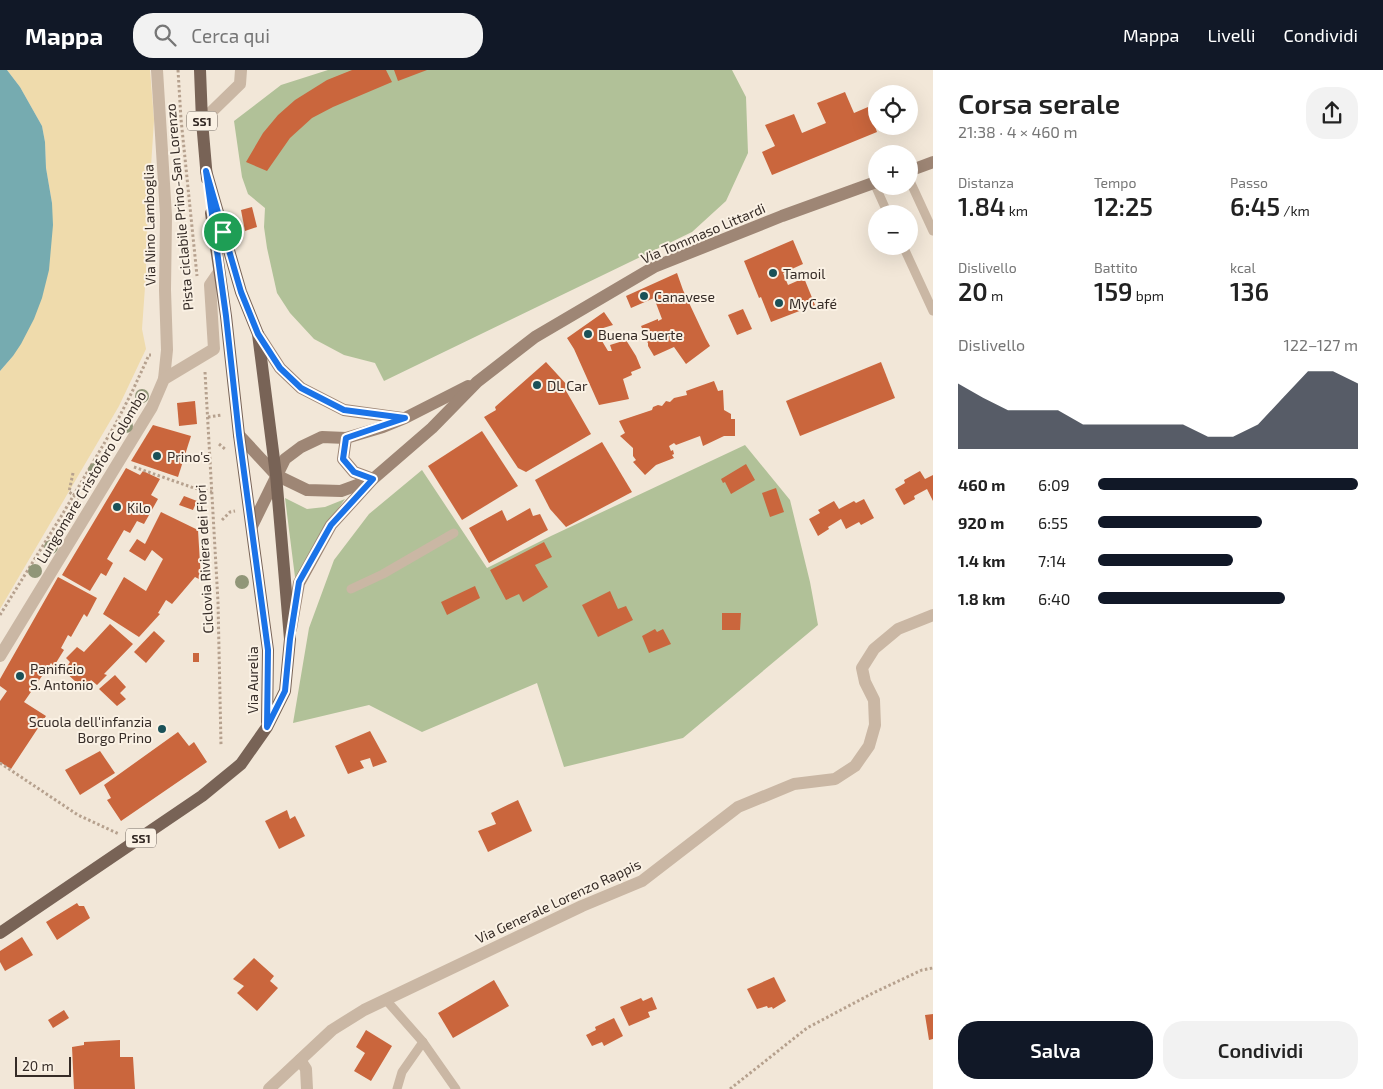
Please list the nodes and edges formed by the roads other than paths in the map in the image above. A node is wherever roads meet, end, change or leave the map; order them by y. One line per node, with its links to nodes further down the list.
1 (157, 70): 15 (street, Via Nino Lamboglia)
2 (200, 70): 4 (main road, Via Aurelia / SS1)
3 (241, 70): 4 (street)
4 (202, 121): 7 (main road, Via Aurelia / SS1)
5 (933, 162): 6 (main road)
6 (918, 168)
7 (206, 171): 12 (main road, Via Aurelia / SS1); 14 (main road, Via Aurelia / SS1)
8 (868, 185): 16 (main road, Via Tommaso Littardi)
9 (917, 195): 10 (lane)
10 (933, 231)
11 (907, 255): 13 (lane)
12 (219, 272): 15 (street); 18 (main road, Via Aurelia / SS1)
13 (933, 311)
14 (258, 334): 17 (main road); 20 (main road, Via Aurelia / SS1)
15 (164, 379): 27 (street, Lungomare Cristoforo Colombo)
16 (477, 382): 17 (main road, Via Tommaso Littardi); 21 (main road, Via Tommaso Littardi)
17 (405, 418): 19 (main road, Via Tommaso Littardi)
18 (239, 435): 20 (main road); 22 (main road, Via Aurelia / SS1)
19 (346, 438): 20 (main road); 21 (main road)
20 (276, 476): 21 (main road); 22 (main road); 26 (main road, Via Aurelia / SS1)
21 (373, 479): 26 (main road, Via Tommaso Littardi)
22 (252, 526): 28 (main road, Via Aurelia / SS1)
23 (454, 533): 24 (lane)
24 (351, 589)
25 (933, 615): 30 (street, Via Generale Lorenzo Rappis)
26 (290, 639): 28 (main road, Via Aurelia / SS1)
27 (0, 656)
28 (267, 727): 29 (main road, SS1)
29 (0, 933)
30 (386, 1000): 31 (lane); 32 (street)
31 (423, 1042): 35 (lane); 36 (lane)
32 (300, 1060): 33 (street); 34 (street)
33 (269, 1089)
34 (307, 1089)
35 (397, 1089)
36 (456, 1089)

